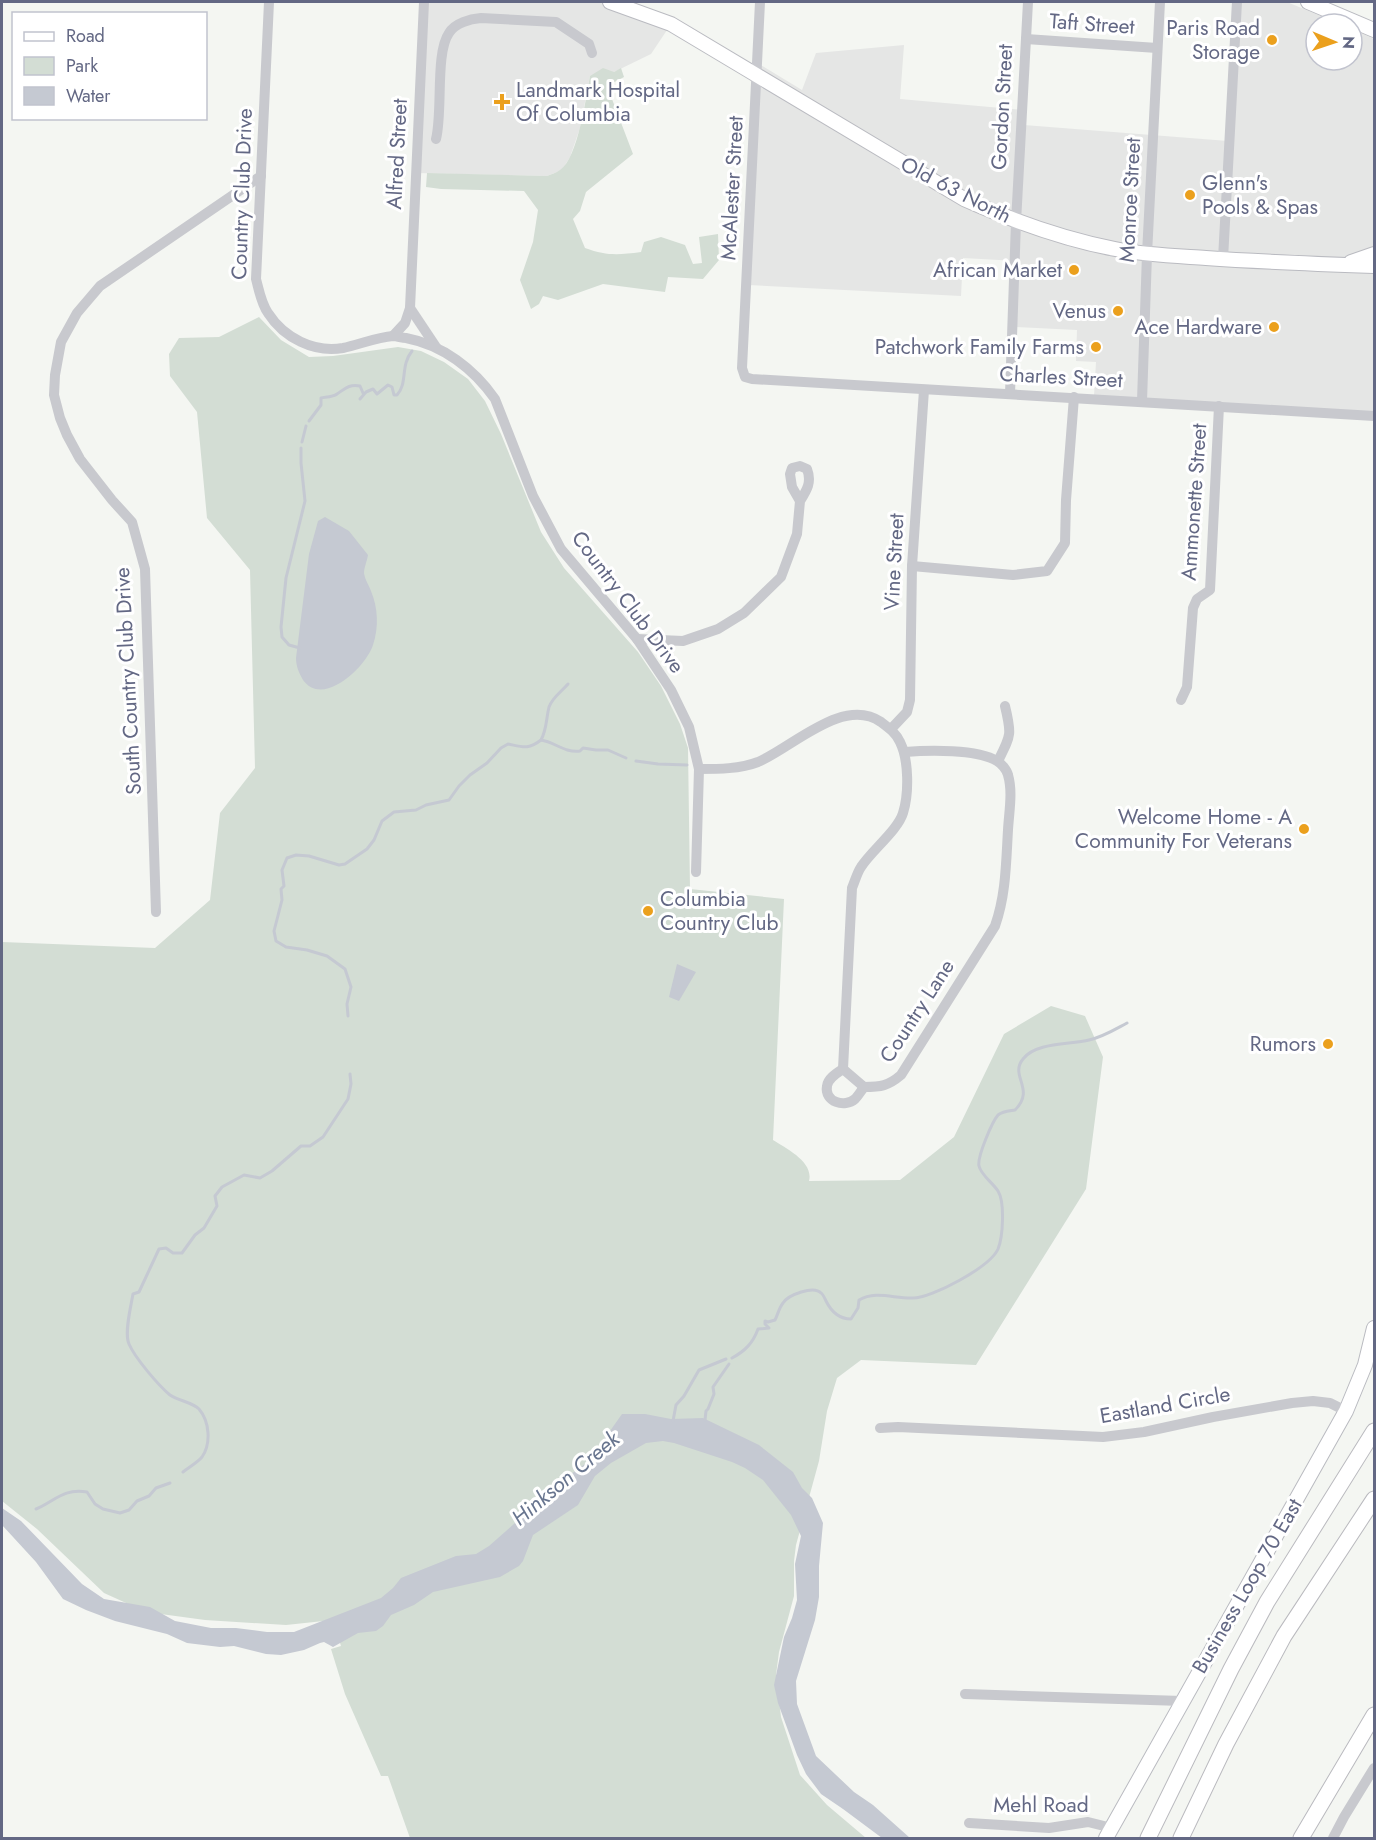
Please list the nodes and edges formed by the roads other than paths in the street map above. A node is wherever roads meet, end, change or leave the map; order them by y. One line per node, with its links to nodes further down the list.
1 (269, 2): 15 (street, Country Club Drive)
2 (424, 2): 22 (street, Alfred Street)
3 (610, 2): 13 (main road, Old 63 North)
4 (760, 2): 13 (street, McAlester Street)
5 (1028, 2): 10 (street, Gordon Street)
6 (1160, 2): 11 (street, Monroe Street)
7 (1237, 2): 19 (street)
8 (1308, 2): 9 (main road)
9 (1374, 30)
10 (1026, 39): 11 (street, Taft Street); 16 (street, Gordon Street)
11 (1156, 48): 17 (street, Monroe Street)
12 (592, 52): 14 (street)
13 (757, 76): 16 (main road, Old 63 North); 25 (street, McAlester Street)
14 (436, 139)
15 (261, 176): 23 (street, Country Club Drive); 42 (street, South Country Club Drive)
16 (1016, 222): 17 (main road, Old 63 North); 27 (street, Gordon Street)
17 (1147, 254): 19 (main road, Old 63 North); 29 (street, Monroe Street)
18 (1374, 254): 20 (main road)
19 (1223, 259): 20 (main road, Old 63 North)
20 (1341, 265): 21 (main road, Old 63 North)
21 (1374, 266)
22 (410, 308): 23 (street, Alfred Street); 24 (street)
23 (393, 336): 24 (street, Country Club Drive)
24 (436, 347): 34 (street, Country Club Drive)
25 (745, 377): 26 (street, Charles Street)
26 (924, 390): 27 (street, Charles Street); 33 (street, Vine Street)
27 (1010, 394): 28 (street, Charles Street)
28 (1074, 398): 29 (street, Charles Street); 33 (street)
29 (1142, 401): 30 (street, Charles Street)
30 (1219, 406): 31 (street, Charles Street); 35 (street, Ammonette Street)
31 (1374, 416)
32 (800, 501): 34 (street)
33 (912, 566): 37 (street, Vine Street)
34 (637, 639): 40 (street, Country Club Drive)
35 (1181, 700)
36 (1005, 706): 39 (street)
37 (891, 729): 38 (street); 40 (street)
38 (905, 752): 39 (street); 43 (street, Country Lane)
39 (998, 761): 44 (street, Country Lane)
40 (699, 769): 41 (street, Country Club Drive)
41 (696, 872)
42 (156, 912)
43 (843, 1069): 44 (street); 44 (street)
44 (864, 1087)
45 (1374, 1328): 46 (main road, Business Loop 70 East)
46 (1346, 1411): 47 (street, Eastland Circle); 51 (main road, Business Loop 70 East)
47 (880, 1428)
48 (1374, 1431): 56 (highway)
49 (1374, 1498): 57 (highway)
50 (965, 1695): 51 (street)
51 (1182, 1701): 55 (main road, Business Loop 70 East)
52 (1374, 1715): 58 (highway)
53 (1374, 1768): 59 (street)
54 (969, 1823): 55 (street, Mehl Road)
55 (1109, 1833)
56 (1148, 1839)
57 (1181, 1839)
58 (1301, 1839)
59 (1333, 1839)

